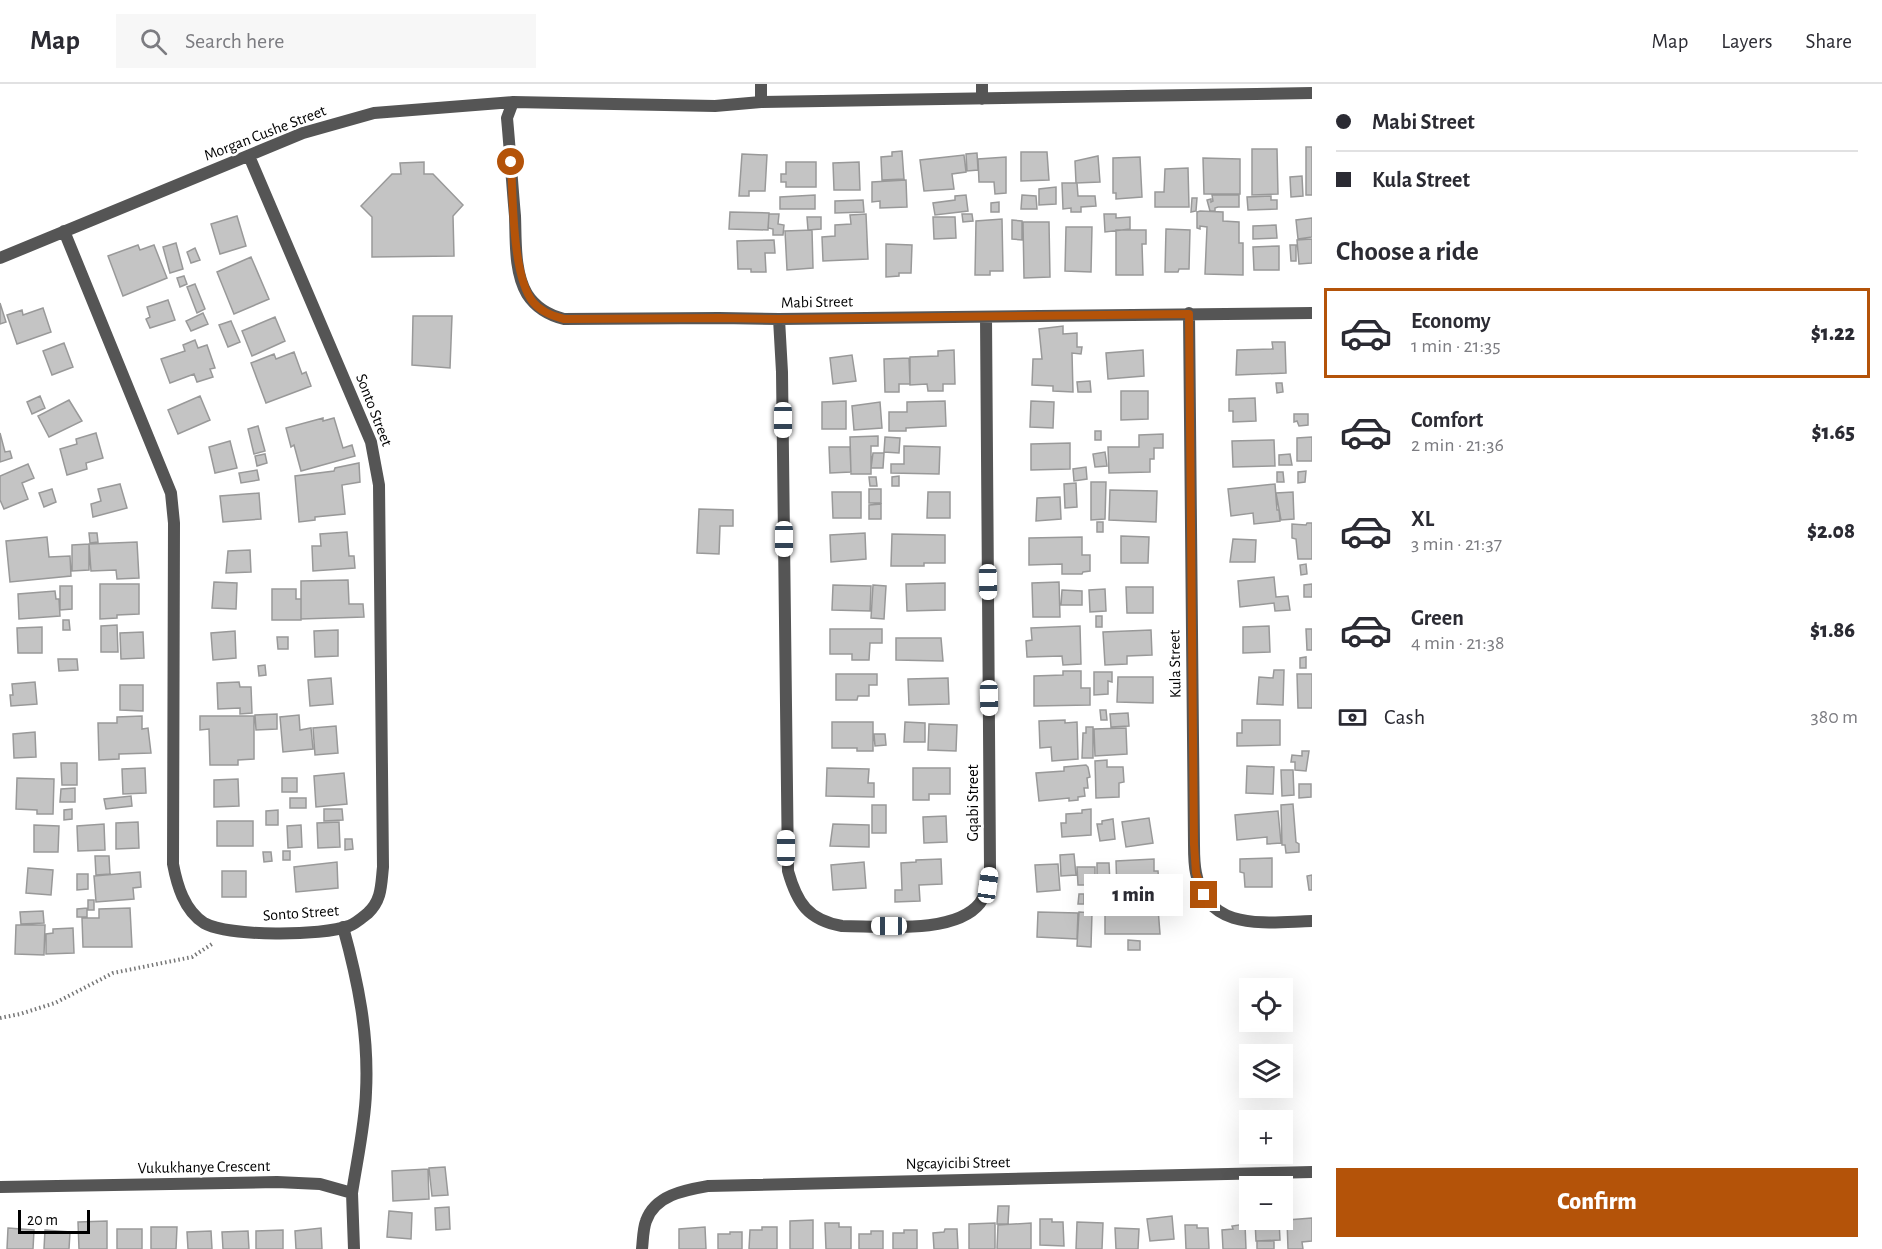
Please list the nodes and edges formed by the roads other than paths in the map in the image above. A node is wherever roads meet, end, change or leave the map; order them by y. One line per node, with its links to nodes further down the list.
1 (761, 84): 7 (street)
2 (982, 84): 5 (street)
3 (1185, 89): 4 (street, Morgan Cushe Street); 5 (street, Morgan Cushe Street)
4 (1312, 93)
5 (982, 99): 7 (street, Morgan Cushe Street)
6 (513, 102): 7 (street, Morgan Cushe Street); 8 (street, Morgan Cushe Street); 14 (street, Mabi Street)
7 (761, 102)
8 (249, 156): 9 (street, Morgan Cushe Street); 16 (street, Sonto Street)
9 (64, 231): 10 (street, Morgan Cushe Street); 16 (street, Sonto Street)
10 (0, 258)
11 (1189, 314): 12 (street, Mabi Street); 13 (street, Mabi Street); 15 (street, Kula Street)
12 (1312, 314)
13 (986, 317): 14 (street, Mabi Street); 14 (street, Gqabi Street)
14 (779, 319)
15 (1312, 921)
16 (343, 927): 19 (street)
17 (1312, 1172): 21 (street, Ngcayicibi Street)
18 (0, 1187): 19 (street, Vukukhanye Crescent)
19 (352, 1193): 20 (street)
20 (354, 1249)
21 (642, 1249)

